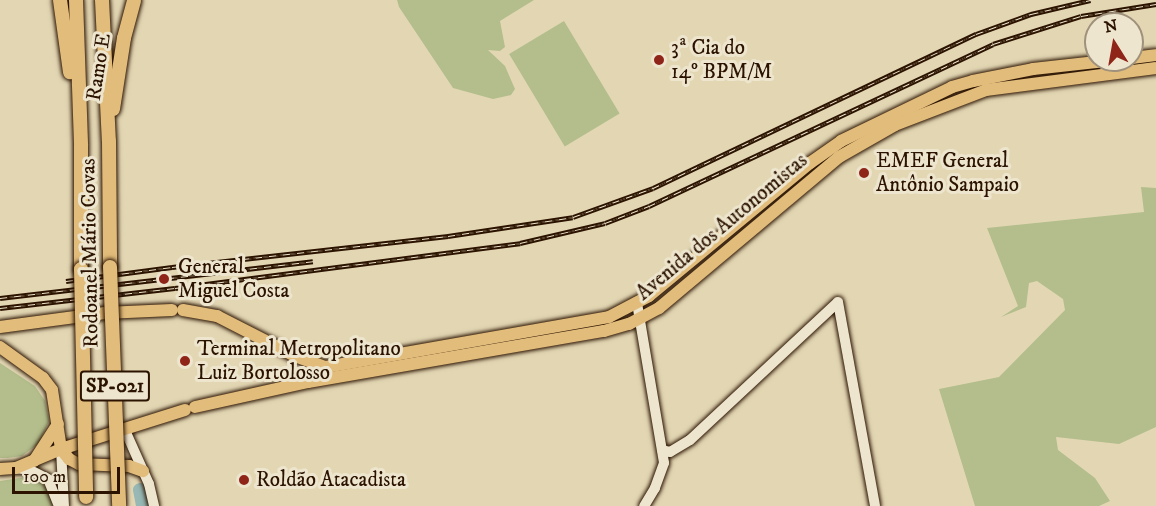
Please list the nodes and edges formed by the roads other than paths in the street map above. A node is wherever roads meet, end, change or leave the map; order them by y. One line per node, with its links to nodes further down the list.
1 (60, 0): 8 (highway)
2 (76, 0): 8 (highway, Rodoanel Mário Covas / SP-021)
3 (102, 0): 7 (highway, Rodoanel Mário Covas / SP-021)
4 (134, 0): 7 (highway, Ramo E)
5 (1084, 63): 9 (main road, Avenida dos Autonomistas)
6 (1156, 68): 10 (main road, Avenida dos Autonomistas)
7 (109, 141): 22 (highway, Rodoanel Mário Covas / SP-021, bridge)
8 (81, 146): 20 (highway, Rodoanel Mário Covas / SP-021, bridge)
9 (637, 303): 10 (main road); 11 (main road, Avenida dos Autonomistas)
10 (640, 320): 14 (main road, Avenida dos Autonomistas); 16 (main road)
11 (0, 327)
12 (0, 347): 13 (main road)
13 (58, 424): 15 (main road); 17 (main road)
14 (124, 428): 15 (main road, Avenida dos Autonomistas); 19 (main road)
15 (61, 449): 17 (main road, Avenida dos Autonomistas); 19 (main road); 21 (main road)
16 (662, 450): 24 (main road); 25 (main road)
17 (34, 462): 18 (main road, Avenida dos Autonomistas)
18 (5, 470): 21 (main road)
19 (143, 471): 23 (main road)
20 (86, 502)
21 (61, 506)
22 (119, 506)
23 (154, 506)
24 (644, 506)
25 (875, 506)

